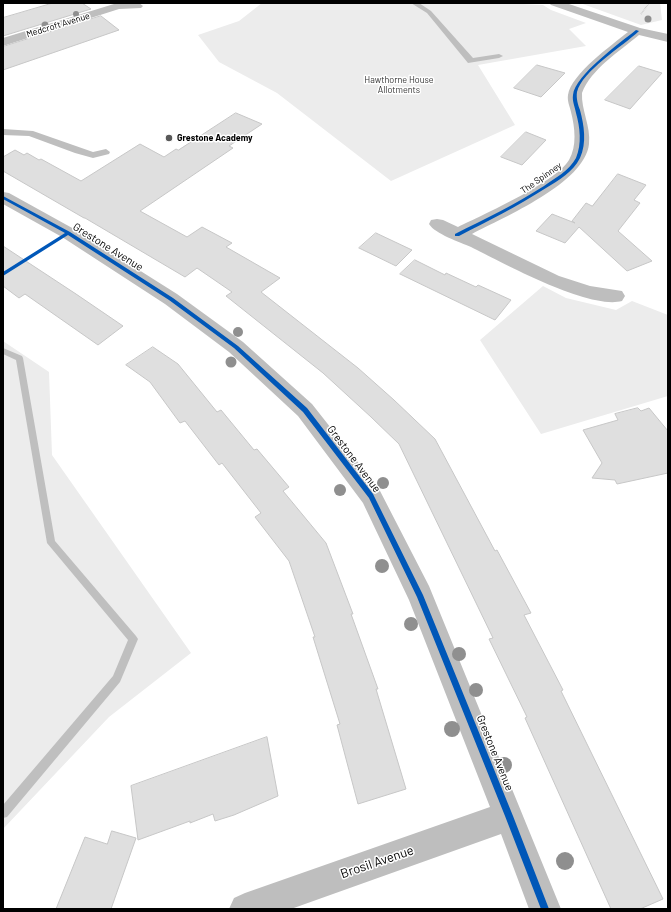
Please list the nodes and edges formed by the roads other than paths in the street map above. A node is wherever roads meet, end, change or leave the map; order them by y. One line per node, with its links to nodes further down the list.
1 (414, 3): 7 (lane)
2 (555, 3): 4 (street)
3 (137, 6): 6 (street, Medcroft Avenue)
4 (637, 31): 5 (street); 12 (street, The Spinney)
5 (668, 38)
6 (3, 42)
7 (499, 56)
8 (3, 132): 9 (lane)
9 (106, 152)
10 (3, 197): 14 (street, Grestone Avenue)
11 (437, 224): 12 (street)
12 (458, 235): 13 (street)
13 (616, 296)
14 (509, 816): 15 (street, Brosil Avenue); 16 (street, Grestone Avenue)
15 (245, 909)
16 (545, 909)

